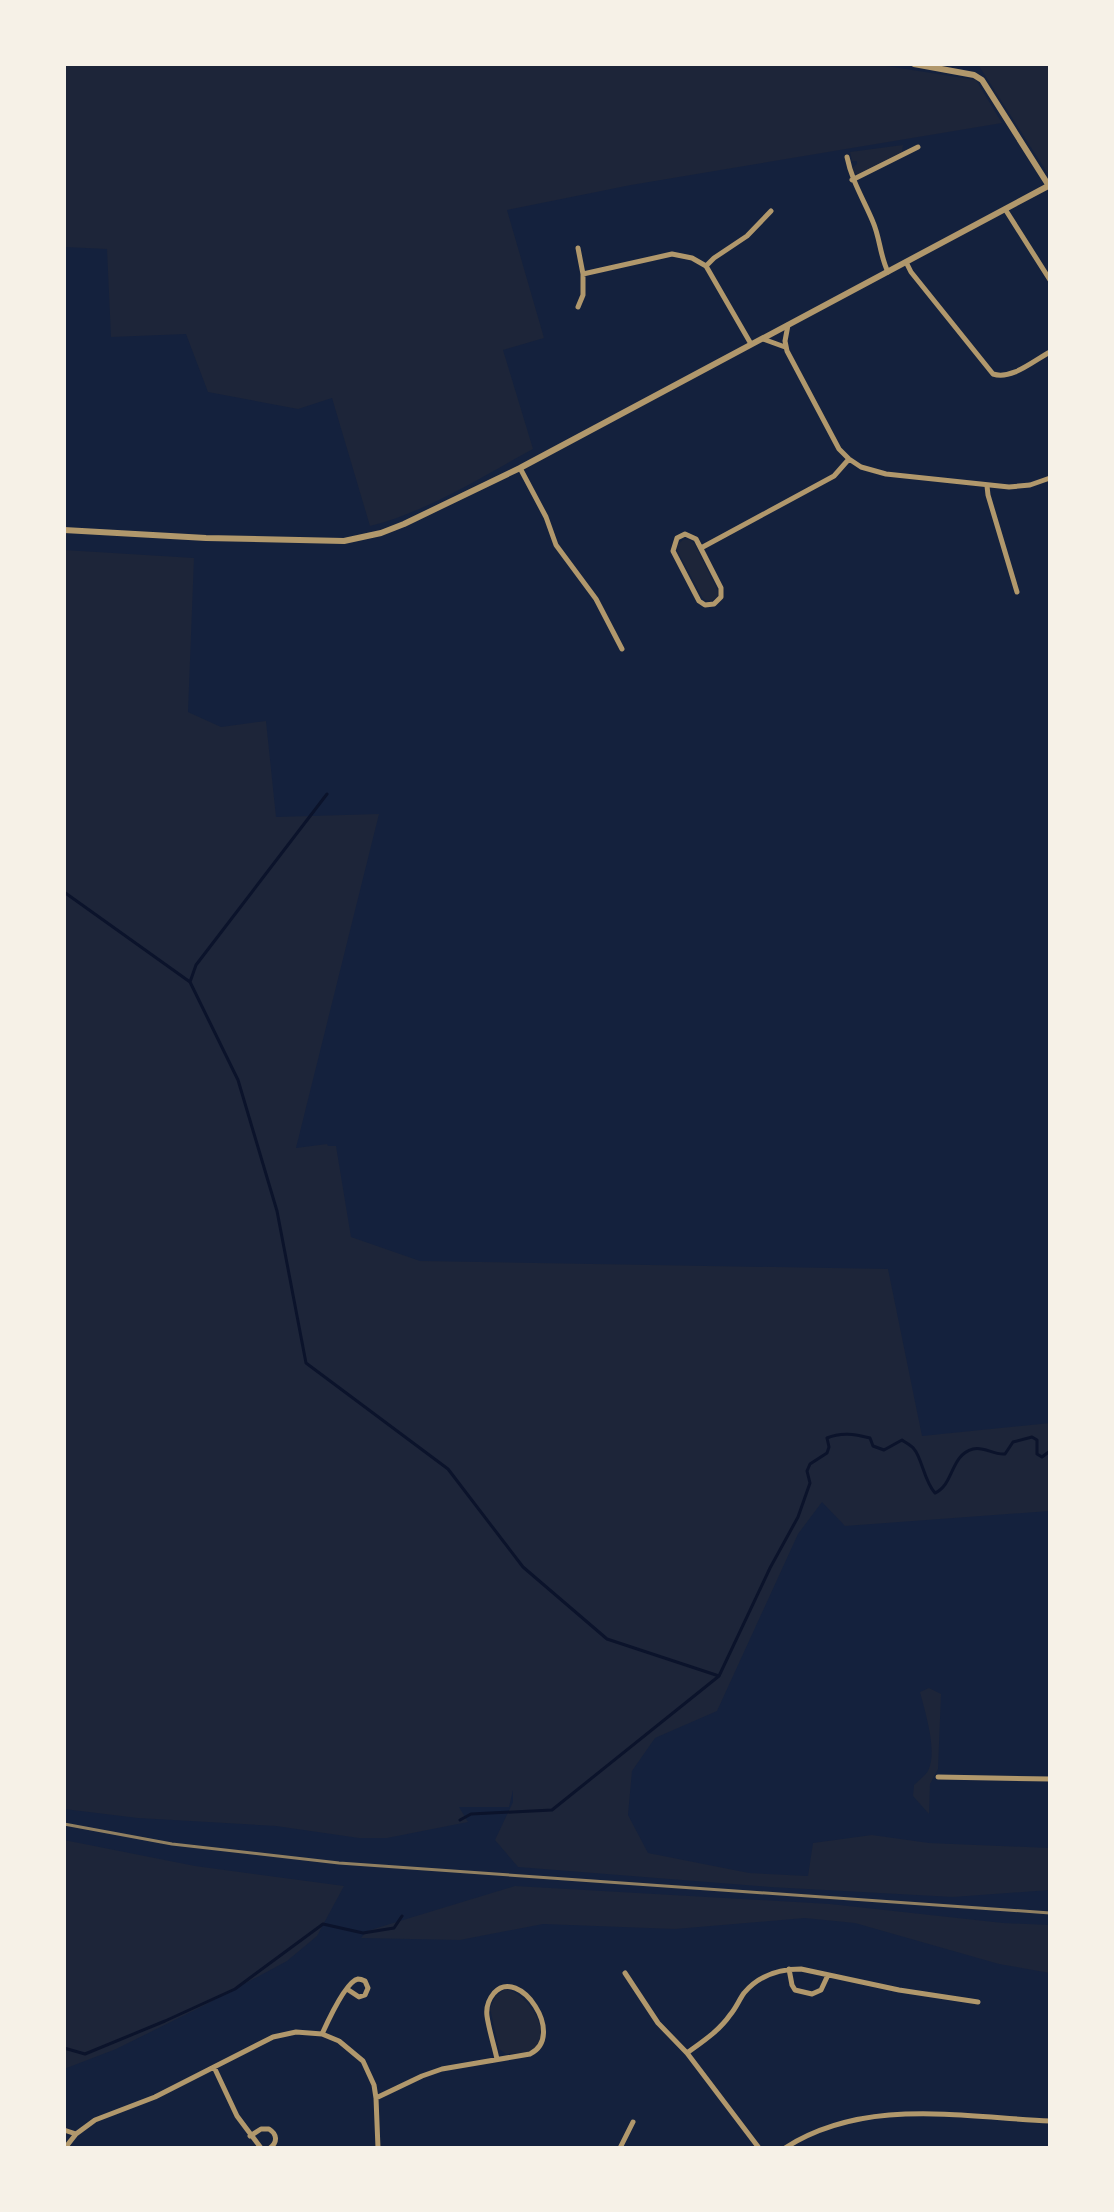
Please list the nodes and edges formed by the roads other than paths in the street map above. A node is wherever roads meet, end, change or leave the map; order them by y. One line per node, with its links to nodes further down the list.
1 (914, 64): 5 (street)
2 (918, 147): 4 (street)
3 (847, 157): 4 (street)
4 (852, 180): 11 (street)
5 (1050, 186): 6 (street)
6 (1005, 209): 9 (street); 13 (street)
7 (771, 211): 10 (street)
8 (578, 248): 12 (street)
9 (906, 262): 11 (street); 19 (street)
10 (706, 266): 12 (street); 17 (street)
11 (888, 272): 15 (street)
12 (583, 274): 14 (street)
13 (1050, 280)
14 (578, 307)
15 (789, 324): 16 (street); 18 (street)
16 (762, 338): 17 (street); 18 (street)
17 (751, 344): 21 (street)
18 (785, 347): 20 (street)
19 (1050, 352)
20 (849, 459): 23 (street); 25 (street)
21 (520, 468): 24 (street); 27 (street)
22 (1050, 478): 23 (street)
23 (987, 486): 26 (street)
24 (64, 530)
25 (701, 548): 25 (street)
26 (1017, 592)
27 (622, 649)
28 (938, 1777): 29 (street)
29 (1050, 1779)
30 (789, 1969): 32 (street); 32 (street); 36 (street)
31 (625, 1973): 36 (street)
32 (828, 1975): 34 (street)
33 (347, 1989): 35 (street)
34 (978, 2002)
35 (322, 2034): 38 (street); 39 (street)
36 (687, 2053): 50 (street)
37 (497, 2059): 37 (street); 39 (street)
38 (214, 2067): 43 (street); 44 (street)
39 (376, 2098): 48 (street)
40 (1050, 2121): 51 (street)
41 (633, 2122): 49 (street)
42 (64, 2130): 43 (street)
43 (76, 2134): 45 (street)
44 (250, 2136): 46 (street); 47 (street)
45 (65, 2148)
46 (261, 2148)
47 (270, 2148)
48 (378, 2148)
49 (620, 2148)
50 (759, 2148)
51 (785, 2148)

